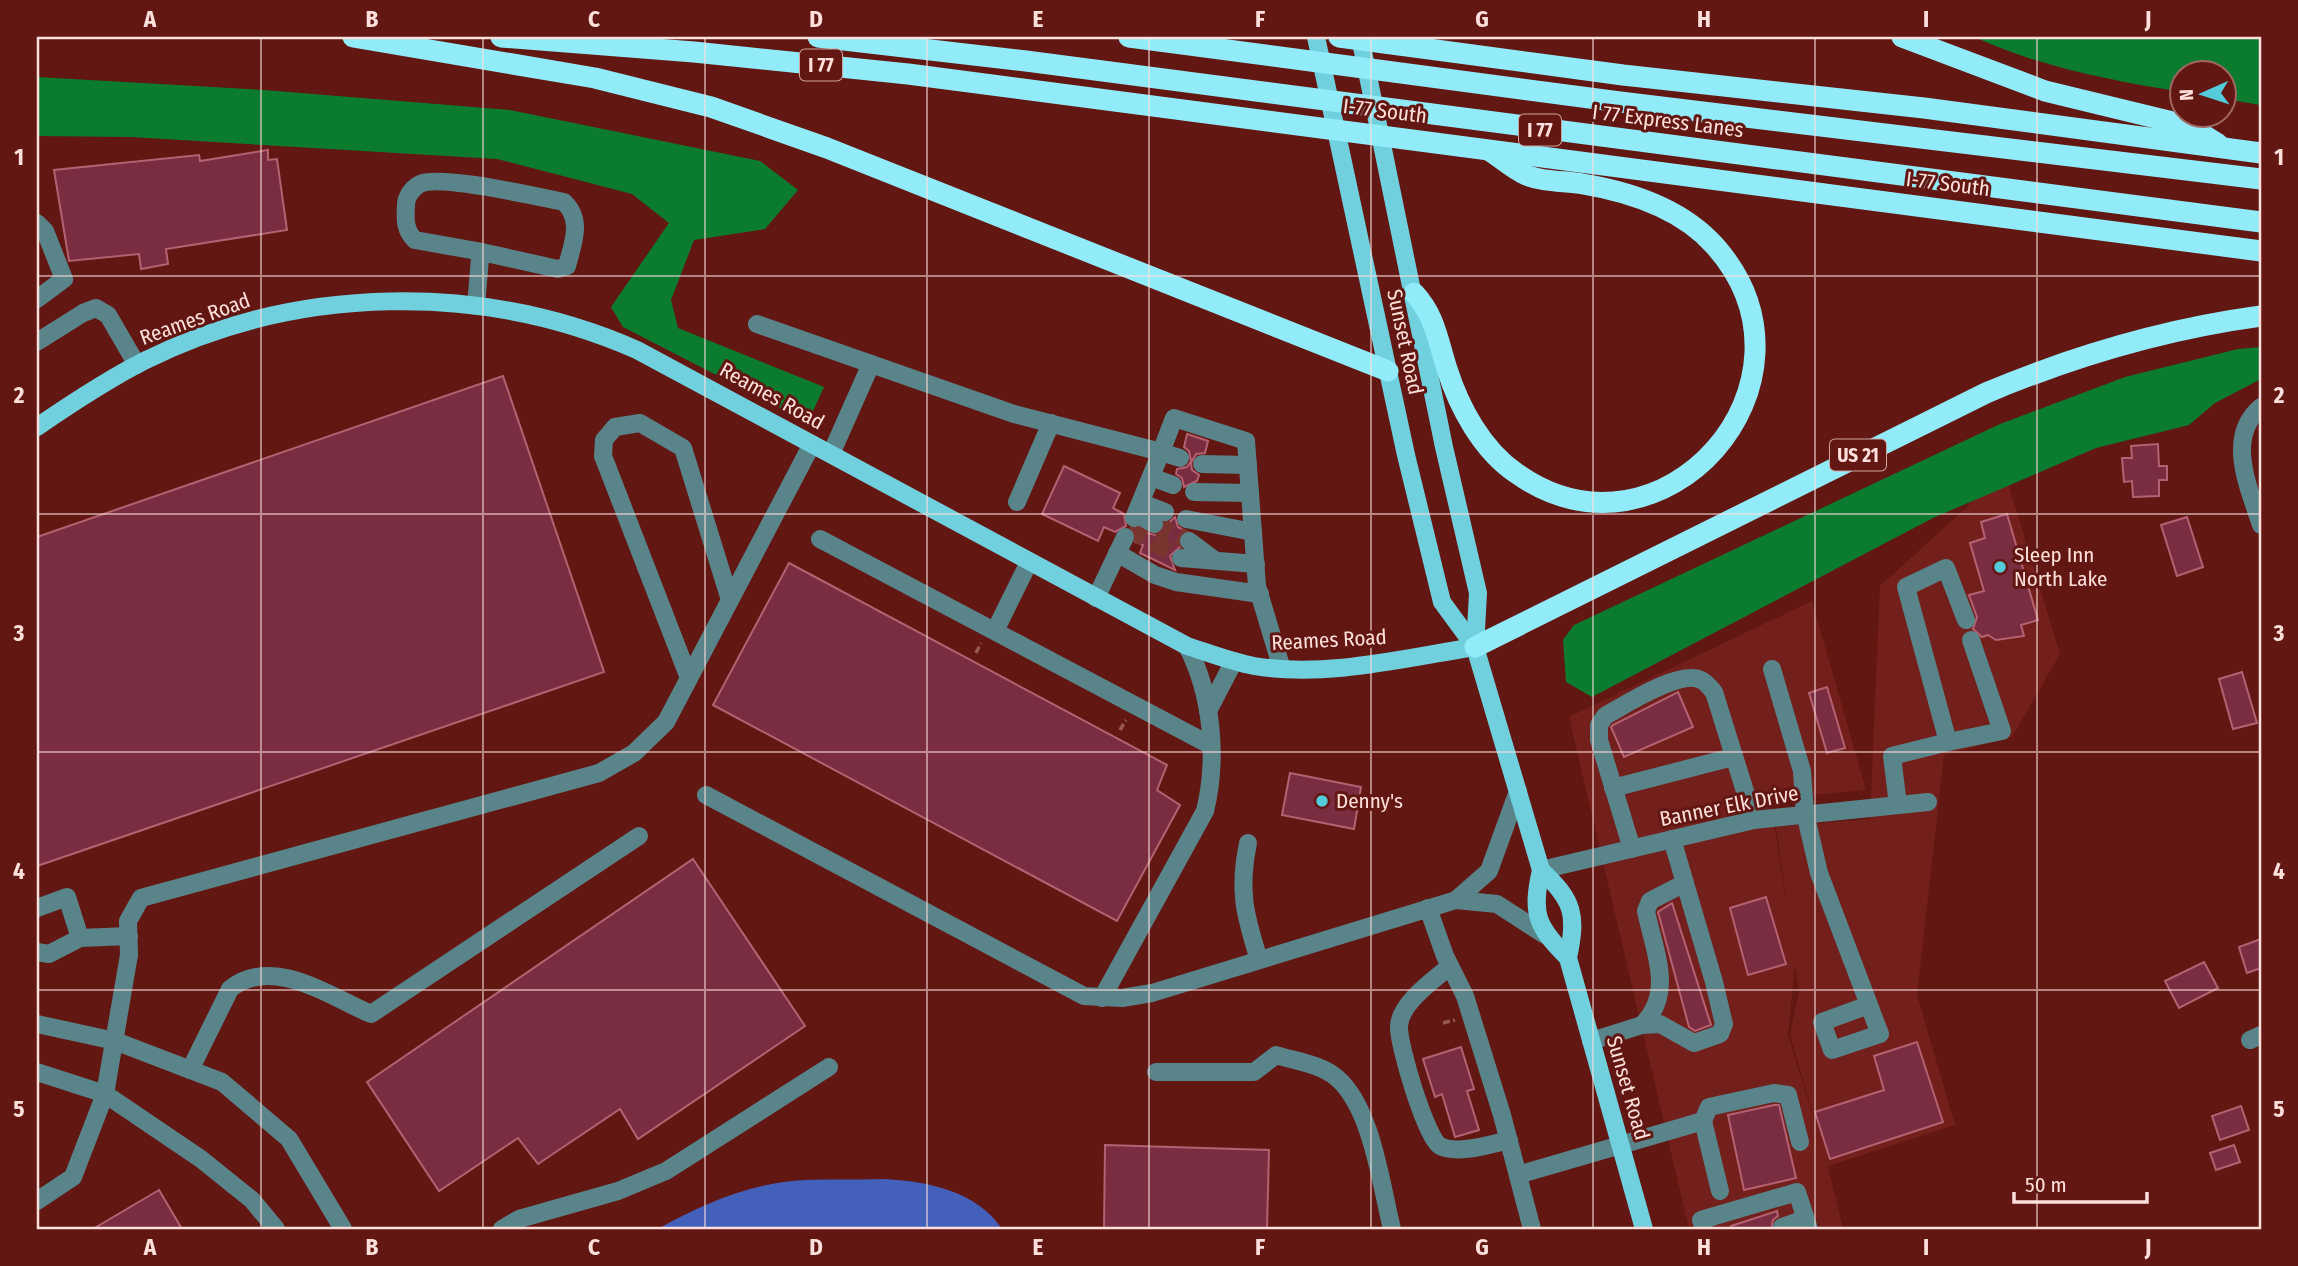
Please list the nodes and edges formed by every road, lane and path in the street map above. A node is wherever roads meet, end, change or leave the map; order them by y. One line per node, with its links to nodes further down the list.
1 (352, 37): 25 (highway)
2 (501, 37): 9 (highway, I-77 South / I 77)
3 (818, 37): 13 (highway, I 77 Express Lanes / I 77)
4 (1129, 37): 12 (highway, I 77 Express Lanes / I 77)
5 (1316, 37): 25 (main road, Sunset Road)
6 (1339, 37): 10 (highway)
7 (1360, 37): 17 (main road, Sunset Road)
8 (1902, 37): 10 (highway)
9 (1486, 148): 16 (highway, I-77 South / I 77); 17 (highway)
10 (2226, 149): 11 (highway)
11 (2261, 153)
12 (2261, 178)
13 (2261, 222)
14 (37, 223): 18 (street)
15 (477, 251): 15 (street); 19 (street)
16 (2261, 251)
17 (1414, 293): 57 (main road, Sunset Road)
18 (37, 299)
19 (476, 306): 24 (main road, Reames Road); 29 (main road, Reames Road)
20 (2261, 316): 57 (highway, US 21)
21 (757, 324): 23 (street)
22 (37, 342): 24 (street)
23 (871, 364): 27 (street); 31 (street)
24 (137, 365): 28 (main road, Reames Road)
25 (1388, 371): 57 (main road, Sunset Road)
26 (2261, 407): 42 (street)
27 (1051, 423): 30 (street); 39 (street)
28 (37, 427)
29 (812, 444): 31 (main road, Reames Road); 52 (street)
30 (1161, 452): 32 (street); 34 (street); 35 (street)
31 (831, 454): 48 (main road, Reames Road)
32 (1181, 458)
33 (1202, 464): 34 (street)
34 (1248, 465): 38 (street)
35 (1152, 477): 36 (street); 40 (street)
36 (1173, 485)
37 (1194, 492): 38 (street)
38 (1250, 494): 43 (street)
39 (1017, 502)
40 (1160, 518)
41 (1186, 519): 43 (street)
42 (2261, 525)
43 (1253, 532): 49 (street)
44 (1125, 537): 47 (street)
45 (820, 539): 54 (street)
46 (1185, 549): 49 (street)
47 (1117, 553): 50 (street); 51 (street)
48 (1029, 562): 51 (main road, Reames Road); 54 (street)
49 (1256, 564): 50 (street)
50 (1260, 594): 59 (street)
51 (1096, 598): 56 (main road, Reames Road)
52 (730, 600): 61 (street); 61 (street)
53 (1966, 620): 63 (street)
54 (995, 631): 64 (street)
55 (1971, 640): 63 (street)
56 (1187, 646): 58 (main road, Reames Road); 62 (street)
57 (1475, 646): 59 (main road, Reames Road); 67 (main road, Sunset Road)
58 (1234, 661): 59 (main road, Reames Road); 62 (street)
59 (1282, 669)
60 (1772, 669): 71 (street)
61 (689, 678): 83 (street)
62 (1208, 711): 64 (street)
63 (1948, 742): 70 (street)
64 (1210, 745): 89 (street)
65 (1733, 757): 66 (street); 66 (street); 72 (street)
66 (1613, 788): 76 (street)
67 (1518, 791): 77 (main road, Sunset Road); 79 (street)
68 (706, 795): 89 (street)
69 (1928, 802): 70 (street, Banner Elk Drive)
70 (1898, 804): 71 (street, Banner Elk Drive)
71 (1805, 813): 72 (street, Banner Elk Drive); 90 (street)
72 (1755, 820): 74 (street, Banner Elk Drive)
73 (639, 836): 96 (street)
74 (1672, 839): 76 (street, Banner Elk Drive); 78 (street)
75 (1248, 843): 87 (street)
76 (1632, 849): 77 (street, Banner Elk Drive)
77 (1541, 870): 82 (main road, Sunset Road); 86 (main road, Sunset Road)
78 (1685, 883): 92 (street); 92 (street)
79 (1457, 900): 81 (street); 82 (street)
80 (37, 908): 84 (street)
81 (1428, 908): 87 (street); 88 (street)
82 (1545, 935): 86 (main road, Sunset Road)
83 (129, 936): 84 (street); 93 (street)
84 (80, 938): 85 (street)
85 (37, 952)
86 (1568, 958): 94 (main road, Sunset Road)
87 (1259, 960): 89 (street)
88 (1450, 966): 101 (street); 101 (street)
89 (1102, 998)
90 (1870, 1005)
91 (37, 1024): 93 (street)
92 (1642, 1025): 94 (street)
93 (115, 1041): 96 (street); 99 (street)
94 (1591, 1041): 103 (main road, Sunset Road)
95 (829, 1067): 111 (street)
96 (190, 1070): 110 (street)
97 (37, 1072): 99 (street)
98 (1156, 1072): 112 (street)
99 (105, 1094): 106 (street); 109 (street)
100 (1703, 1121): 102 (street); 103 (street); 105 (street)
101 (1509, 1140): 104 (street)
102 (1800, 1142)
103 (1620, 1143): 104 (street); 114 (main road, Sunset Road)
104 (1518, 1175): 113 (street)
105 (1720, 1191)
106 (37, 1202)
107 (1807, 1224): 108 (street); 115 (street)
108 (1782, 1227)
109 (276, 1229)
110 (343, 1229)
111 (502, 1229)
112 (1392, 1229)
113 (1532, 1229)
114 (1644, 1229)
115 (1704, 1229)

